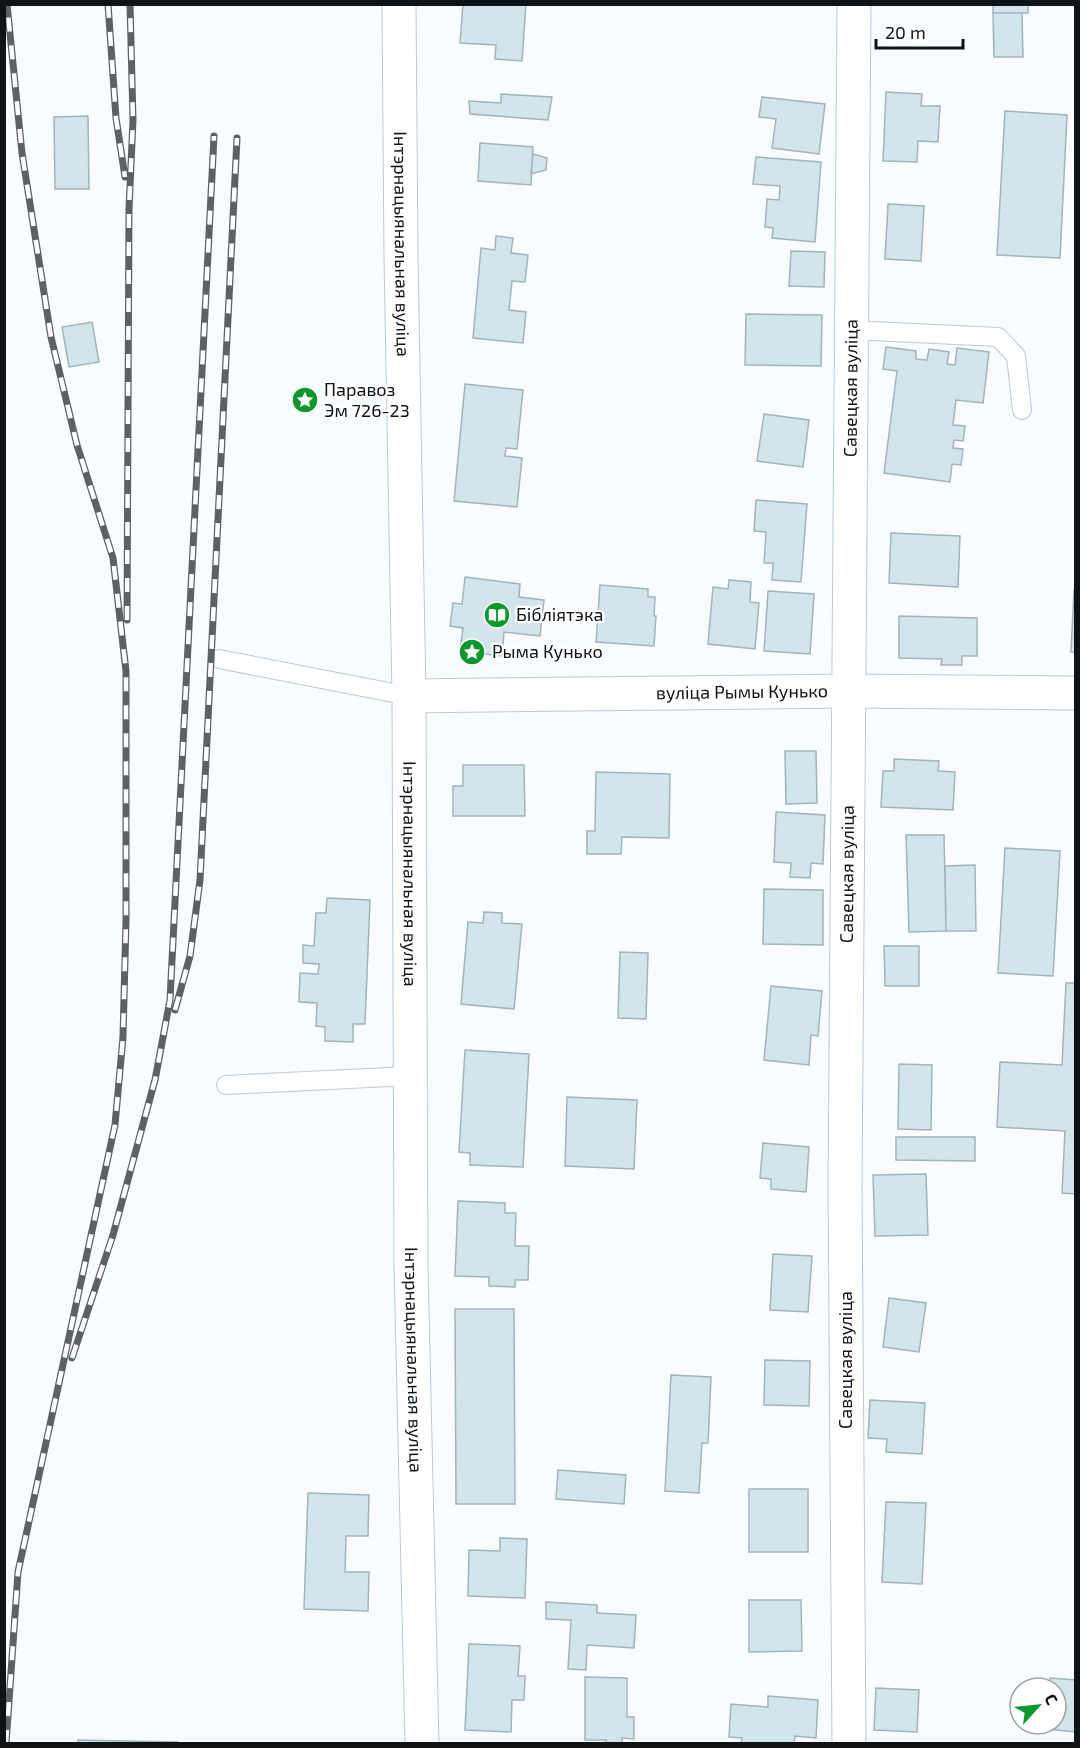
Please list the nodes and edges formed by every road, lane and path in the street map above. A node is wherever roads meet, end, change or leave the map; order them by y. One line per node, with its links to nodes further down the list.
1 (399, 4): 8 (street, Інтэрнацыянальная вуліца)
2 (854, 4): 3 (street, Савецкая вуліца)
3 (851, 330): 4 (lane); 6 (street, Савецкая вуліца)
4 (1022, 410)
5 (219, 659): 8 (lane)
6 (848, 691): 7 (street, вуліца Рымы Кунько); 8 (street, вуліца Рымы Кунько); 12 (street, Савецкая вуліца)
7 (1076, 693)
8 (409, 696): 9 (street, Інтэрнацыянальная вуліца)
9 (411, 1076): 10 (lane); 11 (street, Інтэрнацыянальная вуліца)
10 (226, 1085)
11 (422, 1743)
12 (849, 1743)

